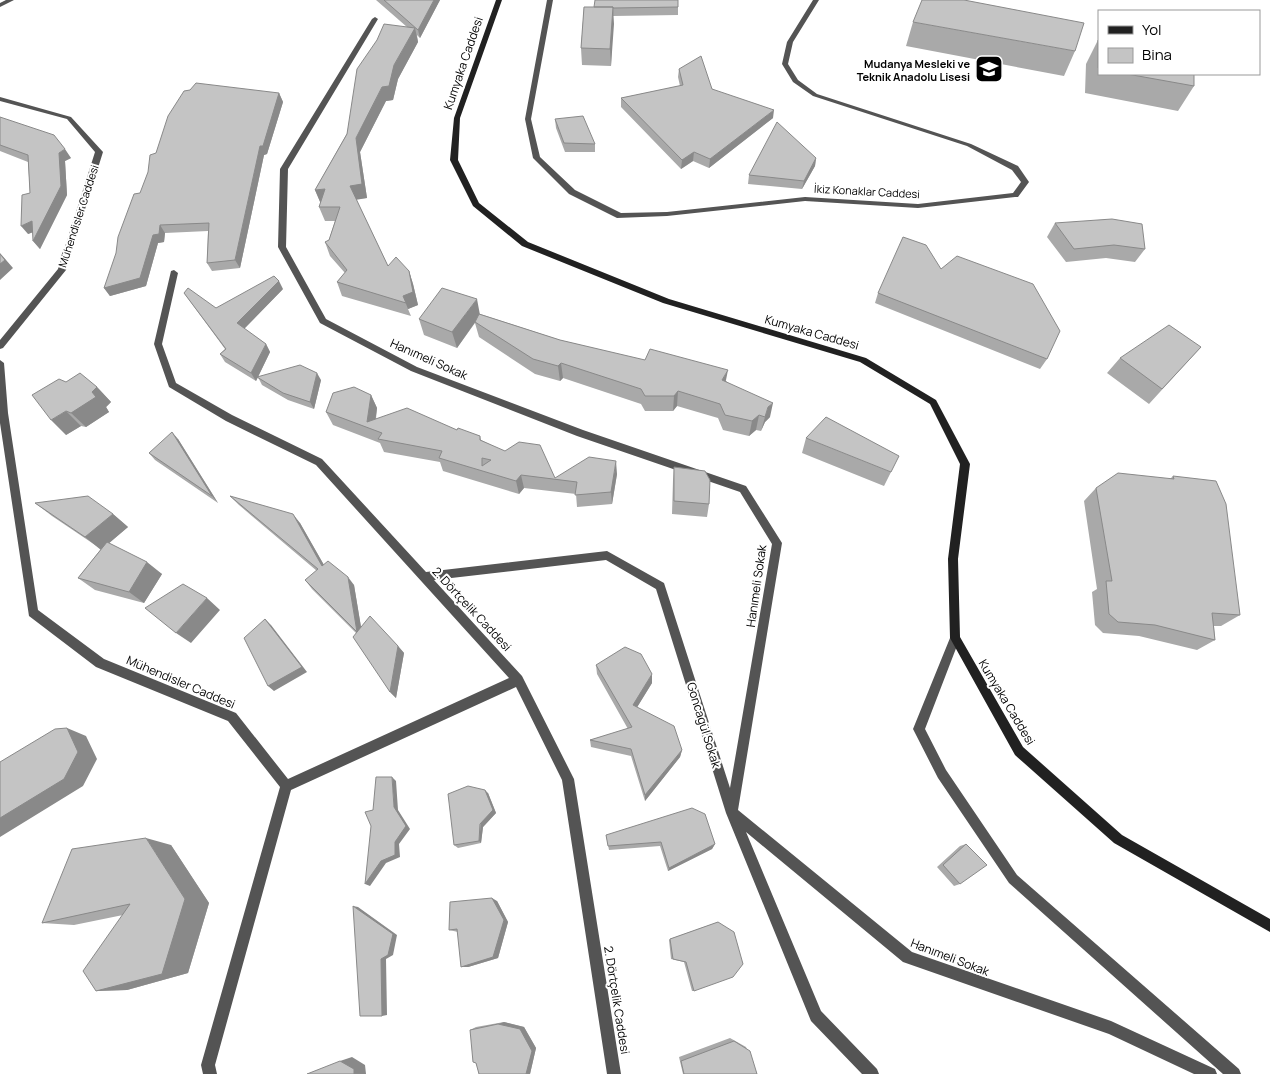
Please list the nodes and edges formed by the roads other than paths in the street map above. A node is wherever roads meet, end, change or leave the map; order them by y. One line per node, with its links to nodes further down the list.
1 (11, 0): 5 (street)
2 (499, 0): 12 (main road, Kumyaka Caddesi)
3 (550, 0): 4 (street, İkiz Konaklar Caddesi)
4 (816, 0)
5 (0, 5)
6 (376, 19): 15 (street, Hanımeli Sokak)
7 (0, 99): 9 (street, Mühendisler Caddesi)
8 (174, 273): 11 (street, 2. Dörtçelik Caddesi)
9 (0, 346)
10 (0, 363): 14 (street, Mühendisler Caddesi)
11 (424, 578): 13 (street, 2. Dörtçelik Caddesi); 15 (street, Goncagül Sokak)
12 (955, 638): 16 (main road, Kumyaka Caddesi); 21 (street)
13 (518, 680): 14 (street); 18 (street, 2. Dörtçelik Caddesi)
14 (286, 786): 17 (street)
15 (732, 813): 19 (street, Goncagül Sokak); 20 (street, Hanımeli Sokak)
16 (1270, 926)
17 (210, 1074)
18 (614, 1074)
19 (872, 1074)
20 (1210, 1074)
21 (1234, 1074)

